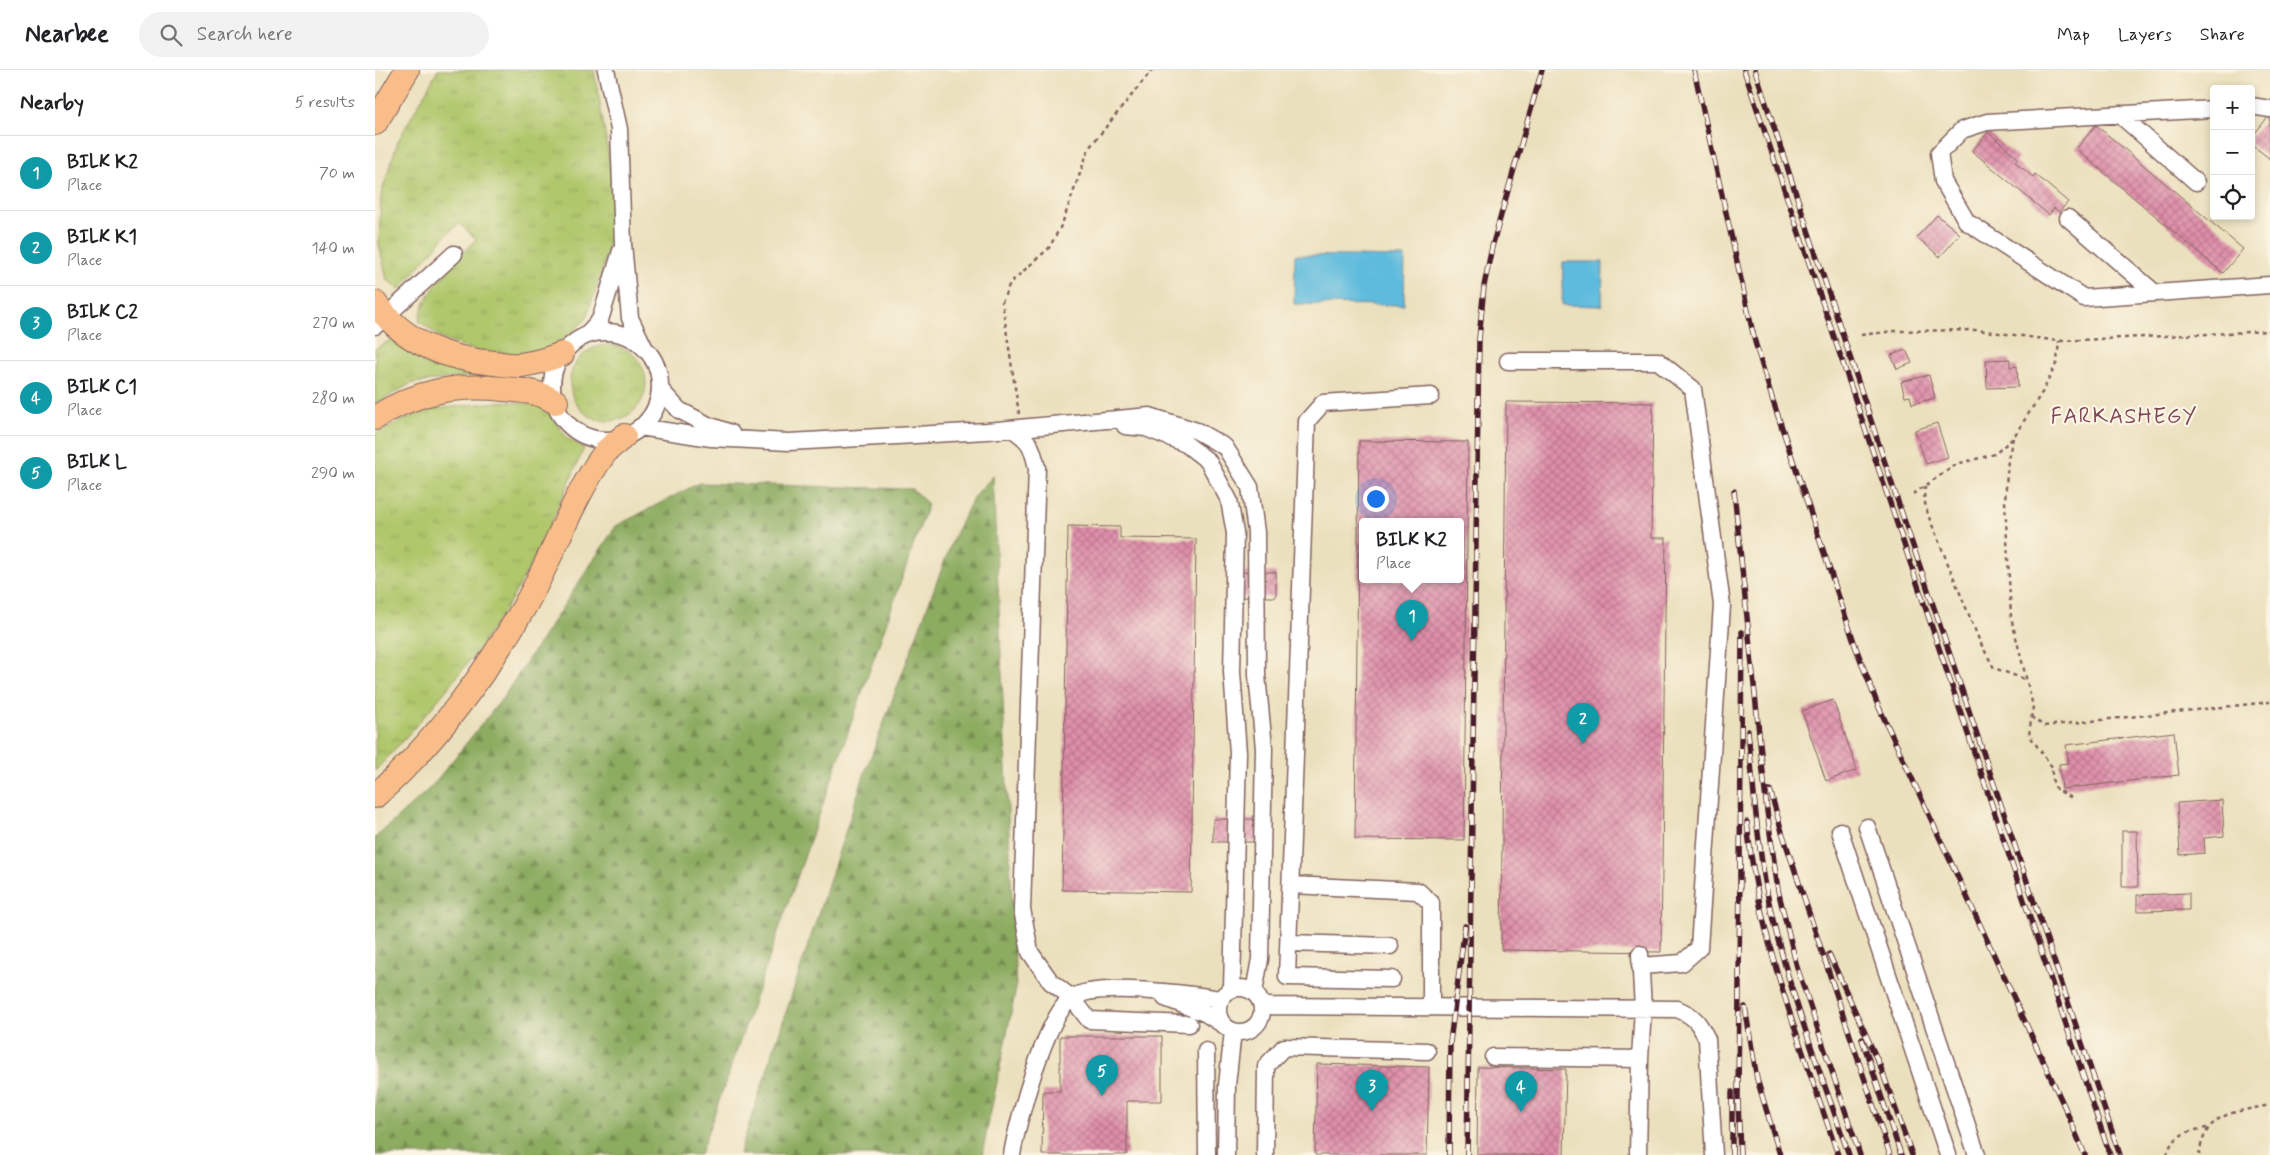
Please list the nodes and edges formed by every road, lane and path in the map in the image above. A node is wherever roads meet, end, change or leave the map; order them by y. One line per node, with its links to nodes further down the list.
1 (407, 70): 8 (highway)
2 (606, 70): 11 (street)
3 (1152, 70): 28 (path)
4 (2255, 107): 6 (street)
5 (2210, 109): 7 (street)
6 (2270, 109)
7 (2119, 114): 9 (street); 14 (street)
8 (377, 122)
9 (2196, 182)
10 (2068, 218): 14 (street)
11 (623, 244): 17 (street); 20 (street)
12 (454, 254): 15 (street)
13 (2270, 285): 14 (street)
14 (2155, 293)
15 (378, 315): 21 (highway)
16 (2270, 332): 19 (path)
17 (586, 335): 20 (street); 21 (street)
18 (1861, 335): 19 (path)
19 (2059, 340): 30 (path)
20 (644, 347): 23 (street)
21 (562, 354): 25 (street)
22 (1508, 361): 51 (street)
23 (660, 388): 29 (street); 31 (street)
24 (1431, 396): 41 (street)
25 (556, 402): 26 (highway); 29 (street)
26 (375, 418)
27 (1088, 423): 28 (street); 46 (street); 47 (street)
28 (1017, 428): 31 (street); 48 (street)
29 (632, 432): 31 (street); 37 (highway)
30 (2013, 438): 32 (path); 34 (path)
31 (747, 439)
32 (1925, 486): 33 (path); 34 (path)
33 (1913, 494)
34 (2027, 680): 36 (path)
35 (2270, 702): 36 (path)
36 (2031, 717): 38 (path)
37 (375, 796)
38 (2072, 798)
39 (1867, 827): 67 (street)
40 (1840, 831): 66 (street)
41 (1291, 884): 42 (street); 50 (street)
42 (1289, 943): 43 (street); 44 (street)
43 (1390, 946)
44 (1391, 979)
45 (1139, 991): 47 (street); 48 (street); 53 (street)
46 (1254, 992): 47 (street); 49 (street)
47 (1226, 994): 53 (street)
48 (1072, 998): 52 (street); 60 (street)
49 (1262, 1006): 50 (street); 53 (street)
50 (1431, 1006): 51 (street)
51 (1643, 1008): 57 (street); 65 (street)
52 (1189, 1024)
53 (1227, 1027): 62 (street)
54 (1206, 1051): 61 (street)
55 (1427, 1051): 63 (street)
56 (1493, 1057): 57 (street)
57 (1640, 1059): 64 (street)
58 (2270, 1105): 59 (path)
59 (2208, 1128): 68 (path); 69 (path)
60 (1012, 1155)
61 (1207, 1155)
62 (1226, 1155)
63 (1265, 1155)
64 (1638, 1155)
65 (1714, 1155)
66 (1948, 1155)
67 (1977, 1155)
68 (2167, 1155)
69 (2199, 1155)

